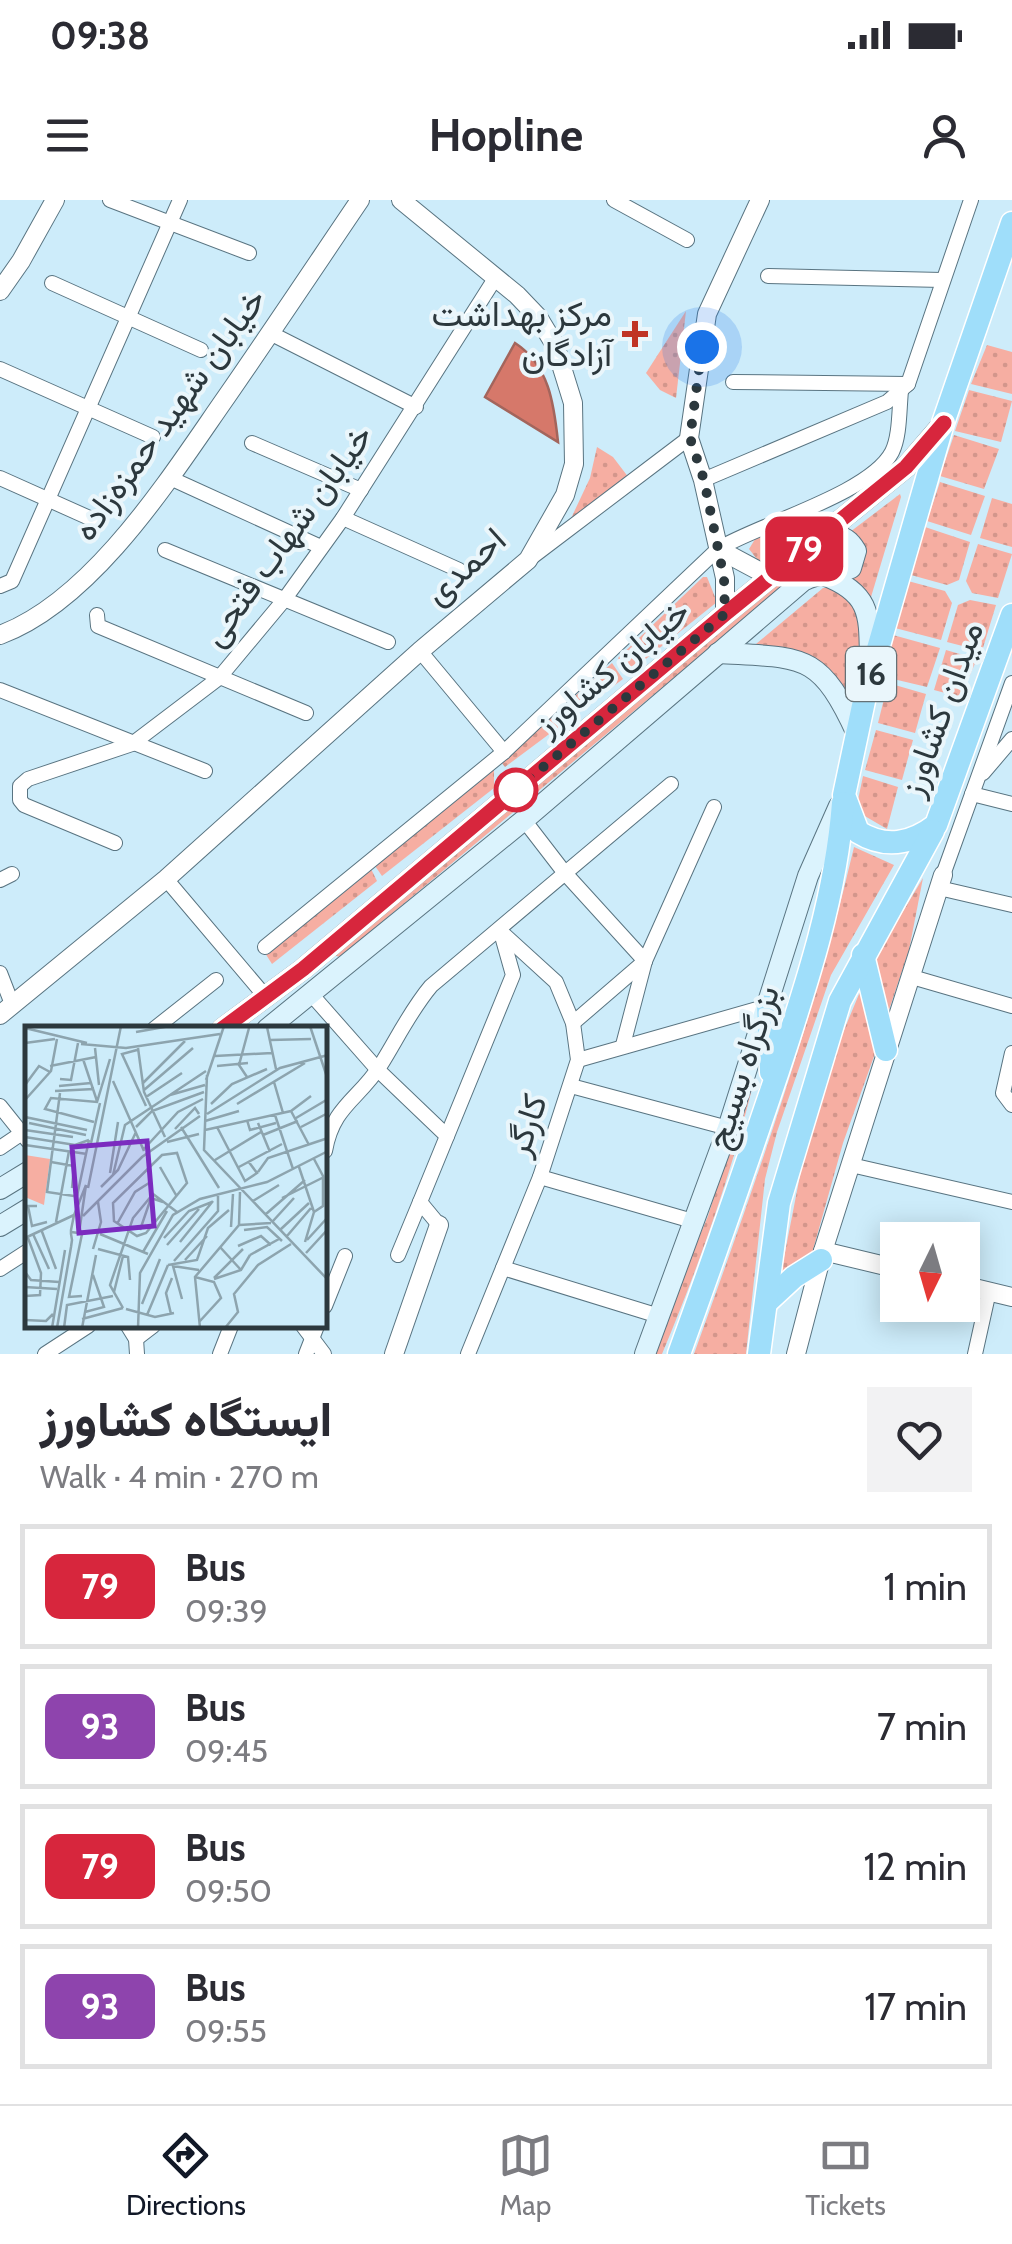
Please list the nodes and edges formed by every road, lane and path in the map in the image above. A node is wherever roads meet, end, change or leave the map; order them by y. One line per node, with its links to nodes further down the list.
1 (54, 200): 17 (street)
2 (110, 200): 10 (street)
3 (180, 200): 10 (street)
4 (360, 200): 19 (street, خیابان شهید حمزه‌زاده)
5 (401, 200): 14 (street, احمدی)
6 (614, 200): 11 (street)
7 (760, 200): 28 (street)
8 (971, 200): 15 (street)
9 (1012, 223): 26 (highway, میدان کشاورز / 16)
10 (170, 224): 12 (street); 18 (street)
11 (687, 240)
12 (249, 253)
13 (768, 276): 15 (street)
14 (496, 277): 25 (street, خیابان شهاب فتحی); 41 (street, احمدی)
15 (942, 280): 23 (street)
16 (52, 283): 18 (street)
17 (0, 291)
18 (128, 316): 20 (street); 24 (street)
19 (270, 333): 25 (street); 31 (street, خیابان شهید حمزه‌زاده)
20 (201, 350)
21 (0, 369): 24 (street)
22 (733, 382): 23 (street)
23 (904, 387): 32 (street); 39 (street)
24 (86, 408): 27 (street); 34 (street)
25 (416, 408): 33 (street, خیابان شهاب فتحی)
26 (944, 423): 37 (main road, خیابان کشاورز); 55 (highway, میدان کشاورز / 16)
27 (153, 437)
28 (690, 438): 32 (street); 41 (street)
29 (252, 443): 33 (street)
30 (0, 478): 34 (street)
31 (170, 478): 38 (street); 50 (street, خیابان شهید حمزه‌زاده)
32 (704, 480): 39 (street)
33 (361, 490): 35 (street, خیابان شهاب فتحی)
34 (48, 499): 36 (street); 45 (street)
35 (343, 518): 38 (street, خیابان شهاب فتحی); 42 (street)
36 (94, 520)
37 (810, 544): 43 (main road, خیابان کشاورز); 44 (main road, خیابان کشاورز)
38 (321, 547): 46 (street, خیابان شهاب فتحی)
39 (718, 549): 43 (street); 47 (street); 62 (street)
40 (165, 550): 46 (street)
41 (528, 560): 52 (street, احمدی)
42 (459, 570)
43 (776, 572): 47 (main road, خیابان کشاورز)
44 (816, 573): 53 (main road, خیابان کشاورز); 55 (main road)
45 (0, 586)
46 (284, 600): 51 (street); 54 (street, خیابان شهاب فتحی)
47 (725, 614): 84 (main road, خیابان کشاورز)
48 (1012, 614): 70 (highway, میدان کشاورز)
49 (97, 615): 54 (street)
50 (0, 635)
51 (388, 642)
52 (420, 650): 62 (street); 73 (street, احمدی)
53 (718, 653): 59 (main road); 69 (main road, خیابان کشاورز)
54 (219, 678): 58 (street); 61 (street, خیابان شهاب فتحی)
55 (870, 678): 59 (highway, میدان کشاورز / 16)
56 (1012, 683): 65 (street)
57 (0, 690): 61 (street)
58 (306, 712)
59 (857, 734): 66 (highway, میدان کشاورز / 16)
60 (1012, 739): 65 (street)
61 (132, 744): 63 (street); 71 (street, خیابان شهاب فتحی)
62 (504, 752): 77 (street)
63 (206, 772)
64 (671, 784): 72 (street)
65 (974, 787): 67 (street); 74 (street)
66 (844, 794): 70 (highway, میدان کشاورز); 85 (main road); 98 (highway, بزرگراه بسیج / 16)
67 (1012, 804)
68 (714, 807): 79 (street)
69 (524, 820): 72 (street); 83 (main road, خیابان کشاورز)
70 (936, 825): 78 (highway, بزرگراه بسیج)
71 (116, 844)
72 (564, 872): 76 (street); 79 (street)
73 (166, 879): 84 (street); 87 (street, احمدی)
74 (941, 882): 75 (street); 81 (street)
75 (1012, 905)
76 (500, 931): 88 (street, کارگر); 96 (street); 104 (street)
77 (265, 947)
78 (863, 956): 93 (highway); 128 (highway, بزرگراه بسیج)
79 (646, 960): 88 (street); 92 (street)
80 (0, 973): 87 (street)
81 (912, 977): 86 (street); 93 (street)
82 (216, 980): 89 (street)
83 (311, 994): 91 (main road, خیابان کشاورز); 96 (street)
84 (264, 996): 90 (main road, خیابان کشاورز)
85 (768, 1006): 92 (street); 98 (highway); 101 (main road)
86 (1012, 1006)
87 (6, 1009)
88 (573, 1024): 95 (street, کارگر)
89 (158, 1026)
90 (226, 1026)
91 (270, 1026)
92 (623, 1045): 95 (street)
93 (886, 1050): 107 (street)
94 (1012, 1052): 99 (street)
95 (578, 1060): 97 (street, کارگر)
96 (378, 1070): 104 (street); 105 (street)
97 (572, 1086): 101 (street); 109 (street, کارگر)
98 (772, 1090): 140 (highway, بزرگراه بسیج / 16)
99 (1010, 1104)
100 (0, 1106): 102 (street)
101 (728, 1128): 114 (main road)
102 (25, 1133)
103 (25, 1135): 106 (street)
104 (447, 1136): 111 (street)
105 (328, 1142)
106 (0, 1148)
107 (852, 1164): 112 (street); 120 (street)
108 (25, 1174): 110 (main road)
109 (540, 1178): 114 (street); 122 (street, کارگر)
110 (0, 1189)
111 (420, 1202): 115 (street); 118 (street)
112 (1012, 1202)
113 (25, 1212): 116 (main road)
114 (696, 1222): 129 (main road)
115 (438, 1225): 137 (street)
116 (0, 1226)
117 (25, 1253): 123 (street)
118 (398, 1255)
119 (345, 1256): 127 (street)
120 (822, 1256): 121 (street); 128 (highway); 142 (street)
121 (880, 1266)
122 (502, 1268): 129 (street); 138 (street, کارگر)
123 (0, 1269)
124 (980, 1289): 125 (street)
125 (989, 1291): 126 (street); 143 (street)
126 (1012, 1296)
127 (328, 1298)
128 (767, 1302): 141 (highway, بزرگراه بسیج)
129 (659, 1316): 139 (main road)
130 (84, 1329): 133 (street)
131 (230, 1329): 134 (street)
132 (311, 1330): 135 (street); 136 (street)
133 (46, 1354)
134 (220, 1354)
135 (306, 1354)
136 (324, 1354)
137 (394, 1354)
138 (468, 1354)
139 (645, 1354)
140 (679, 1354)
141 (759, 1354)
142 (796, 1354)
143 (975, 1354)

